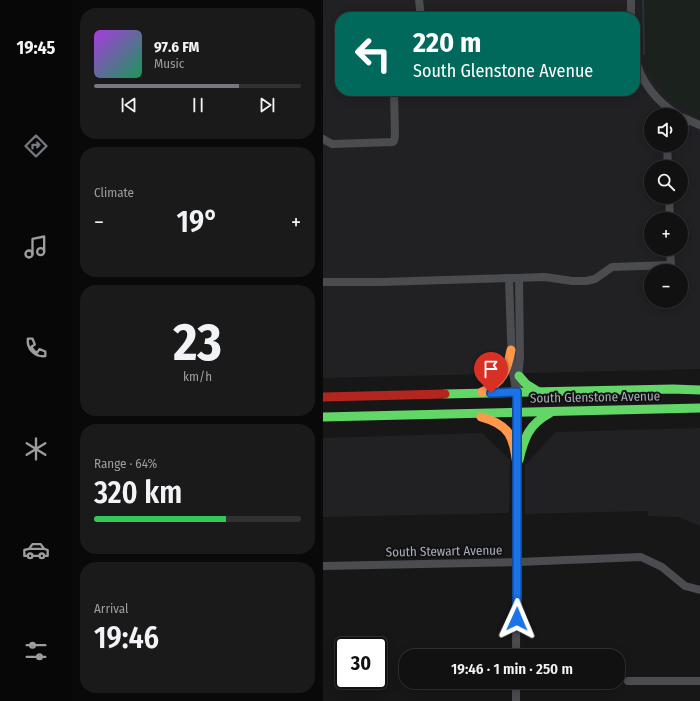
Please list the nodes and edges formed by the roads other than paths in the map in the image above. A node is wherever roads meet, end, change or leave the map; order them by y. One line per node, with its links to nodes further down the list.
1 (419, 0): 3 (street)
2 (631, 0): 4 (street)
3 (420, 12)
4 (631, 12)
5 (640, 70): 7 (street)
6 (394, 96): 10 (street)
7 (669, 108)
8 (688, 120): 9 (street)
9 (700, 125)
10 (323, 139)
11 (671, 256): 13 (street)
12 (509, 278): 13 (street); 14 (street); 15 (street)
13 (519, 278): 16 (street)
14 (323, 282)
15 (511, 350): 18 (street); 20 (main road)
16 (519, 376): 18 (street); 19 (main road)
17 (700, 390): 19 (main road, South Glenstone Avenue)
18 (517, 392): 19 (main road, South Glenstone Avenue); 20 (main road, South Glenstone Avenue); 23 (street)
19 (539, 392)
20 (478, 394): 21 (main road, South Glenstone Avenue)
21 (323, 397)
22 (700, 408): 24 (main road, South Glenstone Avenue)
23 (517, 412): 24 (main road, South Glenstone Avenue); 25 (main road, South Glenstone Avenue); 27 (street)
24 (555, 412): 27 (main road)
25 (459, 414): 26 (main road, South Glenstone Avenue); 27 (main road)
26 (323, 417)
27 (517, 465): 28 (street)
28 (518, 562): 29 (street, South Stewart Avenue); 30 (street, South Stewart Avenue); 31 (street)
29 (323, 566)
30 (700, 590)
31 (516, 649)
32 (628, 681): 33 (street)
33 (700, 681)
34 (516, 689): 35 (street)
35 (516, 701)

